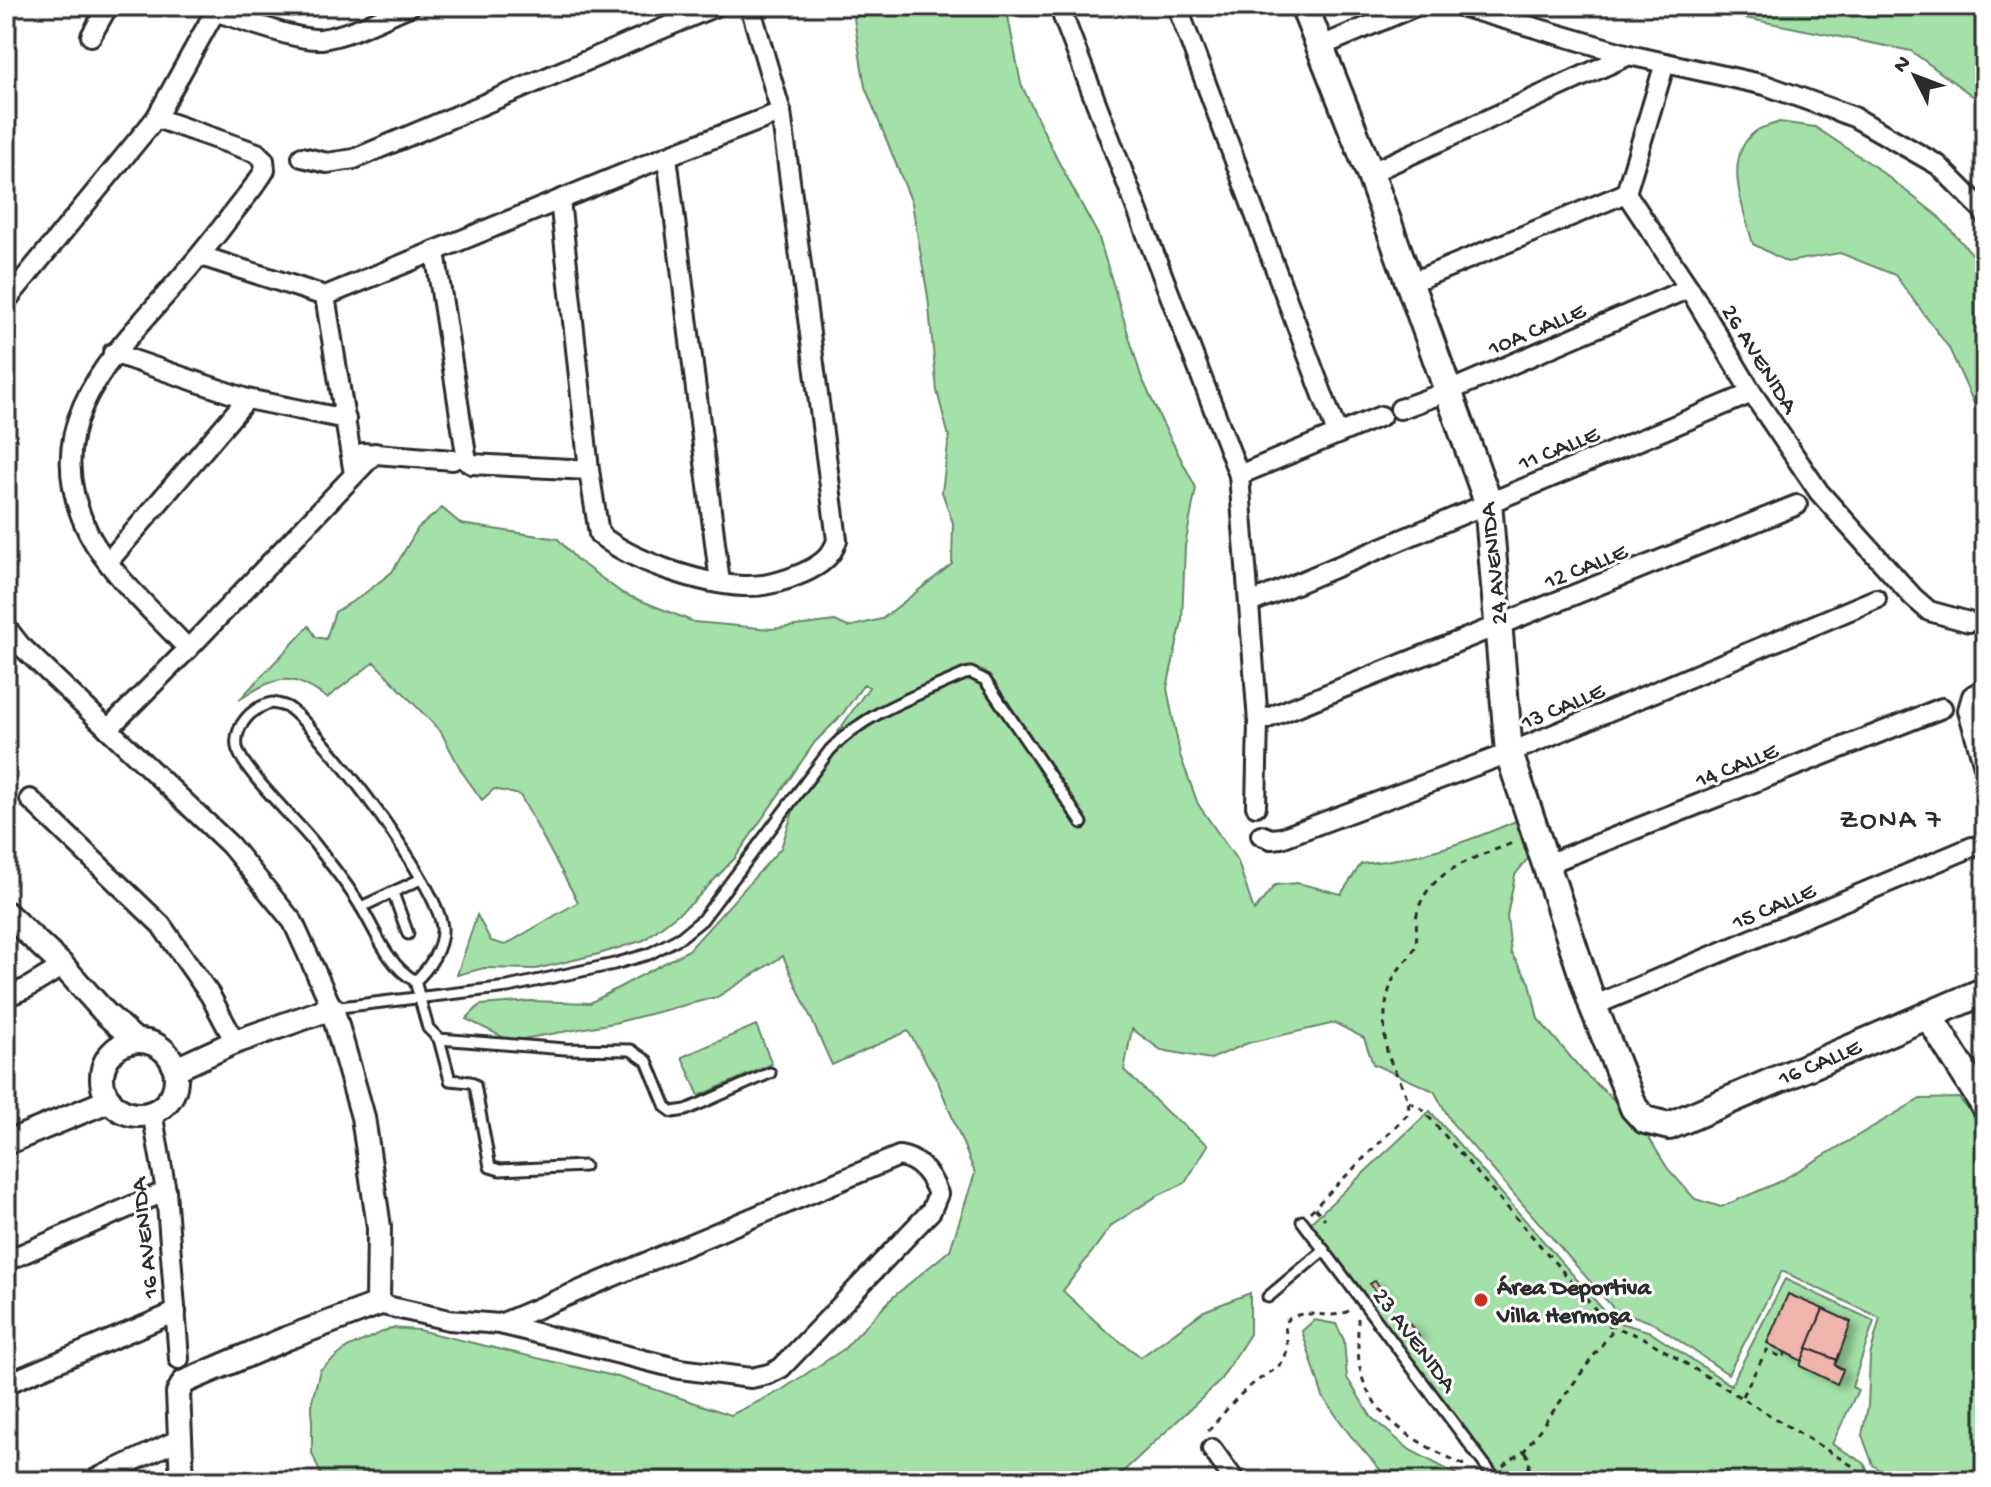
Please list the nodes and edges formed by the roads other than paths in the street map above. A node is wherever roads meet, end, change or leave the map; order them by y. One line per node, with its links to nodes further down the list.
1 (108, 6): 11 (street)
2 (410, 6): 10 (street)
3 (716, 6): 18 (street)
4 (750, 6): 15 (street)
5 (1059, 6): 42 (street)
6 (1177, 6): 36 (street)
7 (1304, 6): 12 (main road, 24 AVENIDA)
8 (1416, 6): 12 (street)
9 (1460, 6): 13 (street)
10 (218, 9): 16 (street)
11 (91, 36)
12 (1319, 47): 19 (main road, 24 AVENIDA)
13 (1629, 55): 14 (street); 19 (street)
14 (1665, 63): 20 (street); 22 (street)
15 (781, 112): 17 (street); 46 (street)
16 (156, 118): 24 (street); 28 (street)
17 (667, 156): 21 (street); 46 (street)
18 (302, 157)
19 (1370, 173): 25 (main road, 24 AVENIDA)
20 (1626, 193): 25 (street); 26 (street, 26 AVENIDA)
21 (560, 200): 23 (street); 40 (street)
22 (1985, 215)
23 (435, 251): 27 (street); 40 (street)
24 (201, 256): 27 (street); 29 (street)
25 (1410, 283): 30 (main road, 24 AVENIDA)
26 (1689, 288): 30 (street, 10A CALLE); 31 (street, 26 AVENIDA)
27 (325, 296): 35 (street)
28 (6, 301)
29 (113, 353): 32 (street); 45 (street)
30 (1449, 391): 33 (street, 10A CALLE); 43 (main road, 24 AVENIDA)
31 (1752, 393): 43 (street, 11 CALLE); 49 (street, 26 AVENIDA)
32 (247, 399): 35 (street); 45 (street)
33 (1400, 409)
34 (1381, 416): 36 (street)
35 (346, 419): 37 (street)
36 (1337, 433): 42 (street)
37 (352, 452): 38 (street); 41 (street)
38 (375, 453): 39 (street); 41 (street)
39 (453, 460)
40 (589, 470): 46 (street)
41 (354, 474): 52 (street)
42 (1239, 475): 48 (street)
43 (1488, 502): 48 (street, 11 CALLE); 51 (main road, 24 AVENIDA)
44 (1797, 505): 51 (street, 12 CALLE)
45 (108, 562): 52 (street)
46 (720, 583)
47 (1876, 599): 57 (street, 13 CALLE)
48 (1250, 603): 55 (street)
49 (1969, 622)
50 (6, 627): 56 (street)
51 (1498, 627): 55 (street, 12 CALLE); 57 (main road, 24 AVENIDA)
52 (188, 649): 56 (street)
53 (1985, 688): 58 (street)
54 (1942, 708): 64 (street, 14 CALLE)
55 (1258, 722): 60 (street)
56 (108, 729): 76 (street)
57 (1509, 753): 62 (street, 13 CALLE); 64 (main road, 24 AVENIDA)
58 (1985, 770)
59 (30, 799): 79 (street)
60 (1256, 806)
61 (1082, 823): 74 (lane)
62 (1261, 835)
63 (1972, 847): 75 (street, 15 CALLE)
64 (1547, 864): 75 (main road, 24 AVENIDA)
65 (421, 879): 66 (lane); 67 (lane); 71 (lane)
66 (393, 893): 67 (lane); 69 (lane)
67 (361, 907): 71 (lane)
68 (6, 913): 70 (street)
69 (408, 934)
70 (63, 966): 73 (street); 80 (street)
71 (415, 981): 74 (lane)
72 (1985, 991): 77 (main road, 16 CALLE)
73 (6, 997)
74 (417, 997): 76 (lane); 78 (lane)
75 (1593, 1006): 86 (main road, 24 AVENIDA)
76 (332, 1008): 79 (street); 94 (street)
77 (1928, 1015): 84 (main road); 86 (main road, 16 CALLE)
78 (439, 1039): 82 (lane); 88 (lane)
79 (235, 1042): 81 (street)
80 (126, 1045): 81 (street); 83 (street)
81 (176, 1069): 85 (street)
82 (770, 1073)
83 (110, 1100): 85 (street); 87 (street)
84 (1985, 1106)
85 (152, 1112): 89 (street, 16 AVENIDA)
86 (1653, 1123)
87 (6, 1143)
88 (584, 1166)
89 (166, 1191): 92 (street); 95 (street, 16 AVENIDA)
90 (1302, 1221): 91 (lane, 23 AVENIDA)
91 (1324, 1250): 93 (lane); 101 (lane, 23 AVENIDA)
92 (6, 1261)
93 (1268, 1297)
94 (378, 1304): 96 (street); 99 (street)
95 (176, 1312): 97 (street, 16 AVENIDA); 98 (street)
96 (500, 1324): 96 (street)
97 (179, 1359)
98 (6, 1384)
99 (180, 1439): 102 (street); 103 (street)
100 (1212, 1449): 104 (street)
101 (1495, 1478)
102 (91, 1481)
103 (182, 1481)
104 (1235, 1481)

